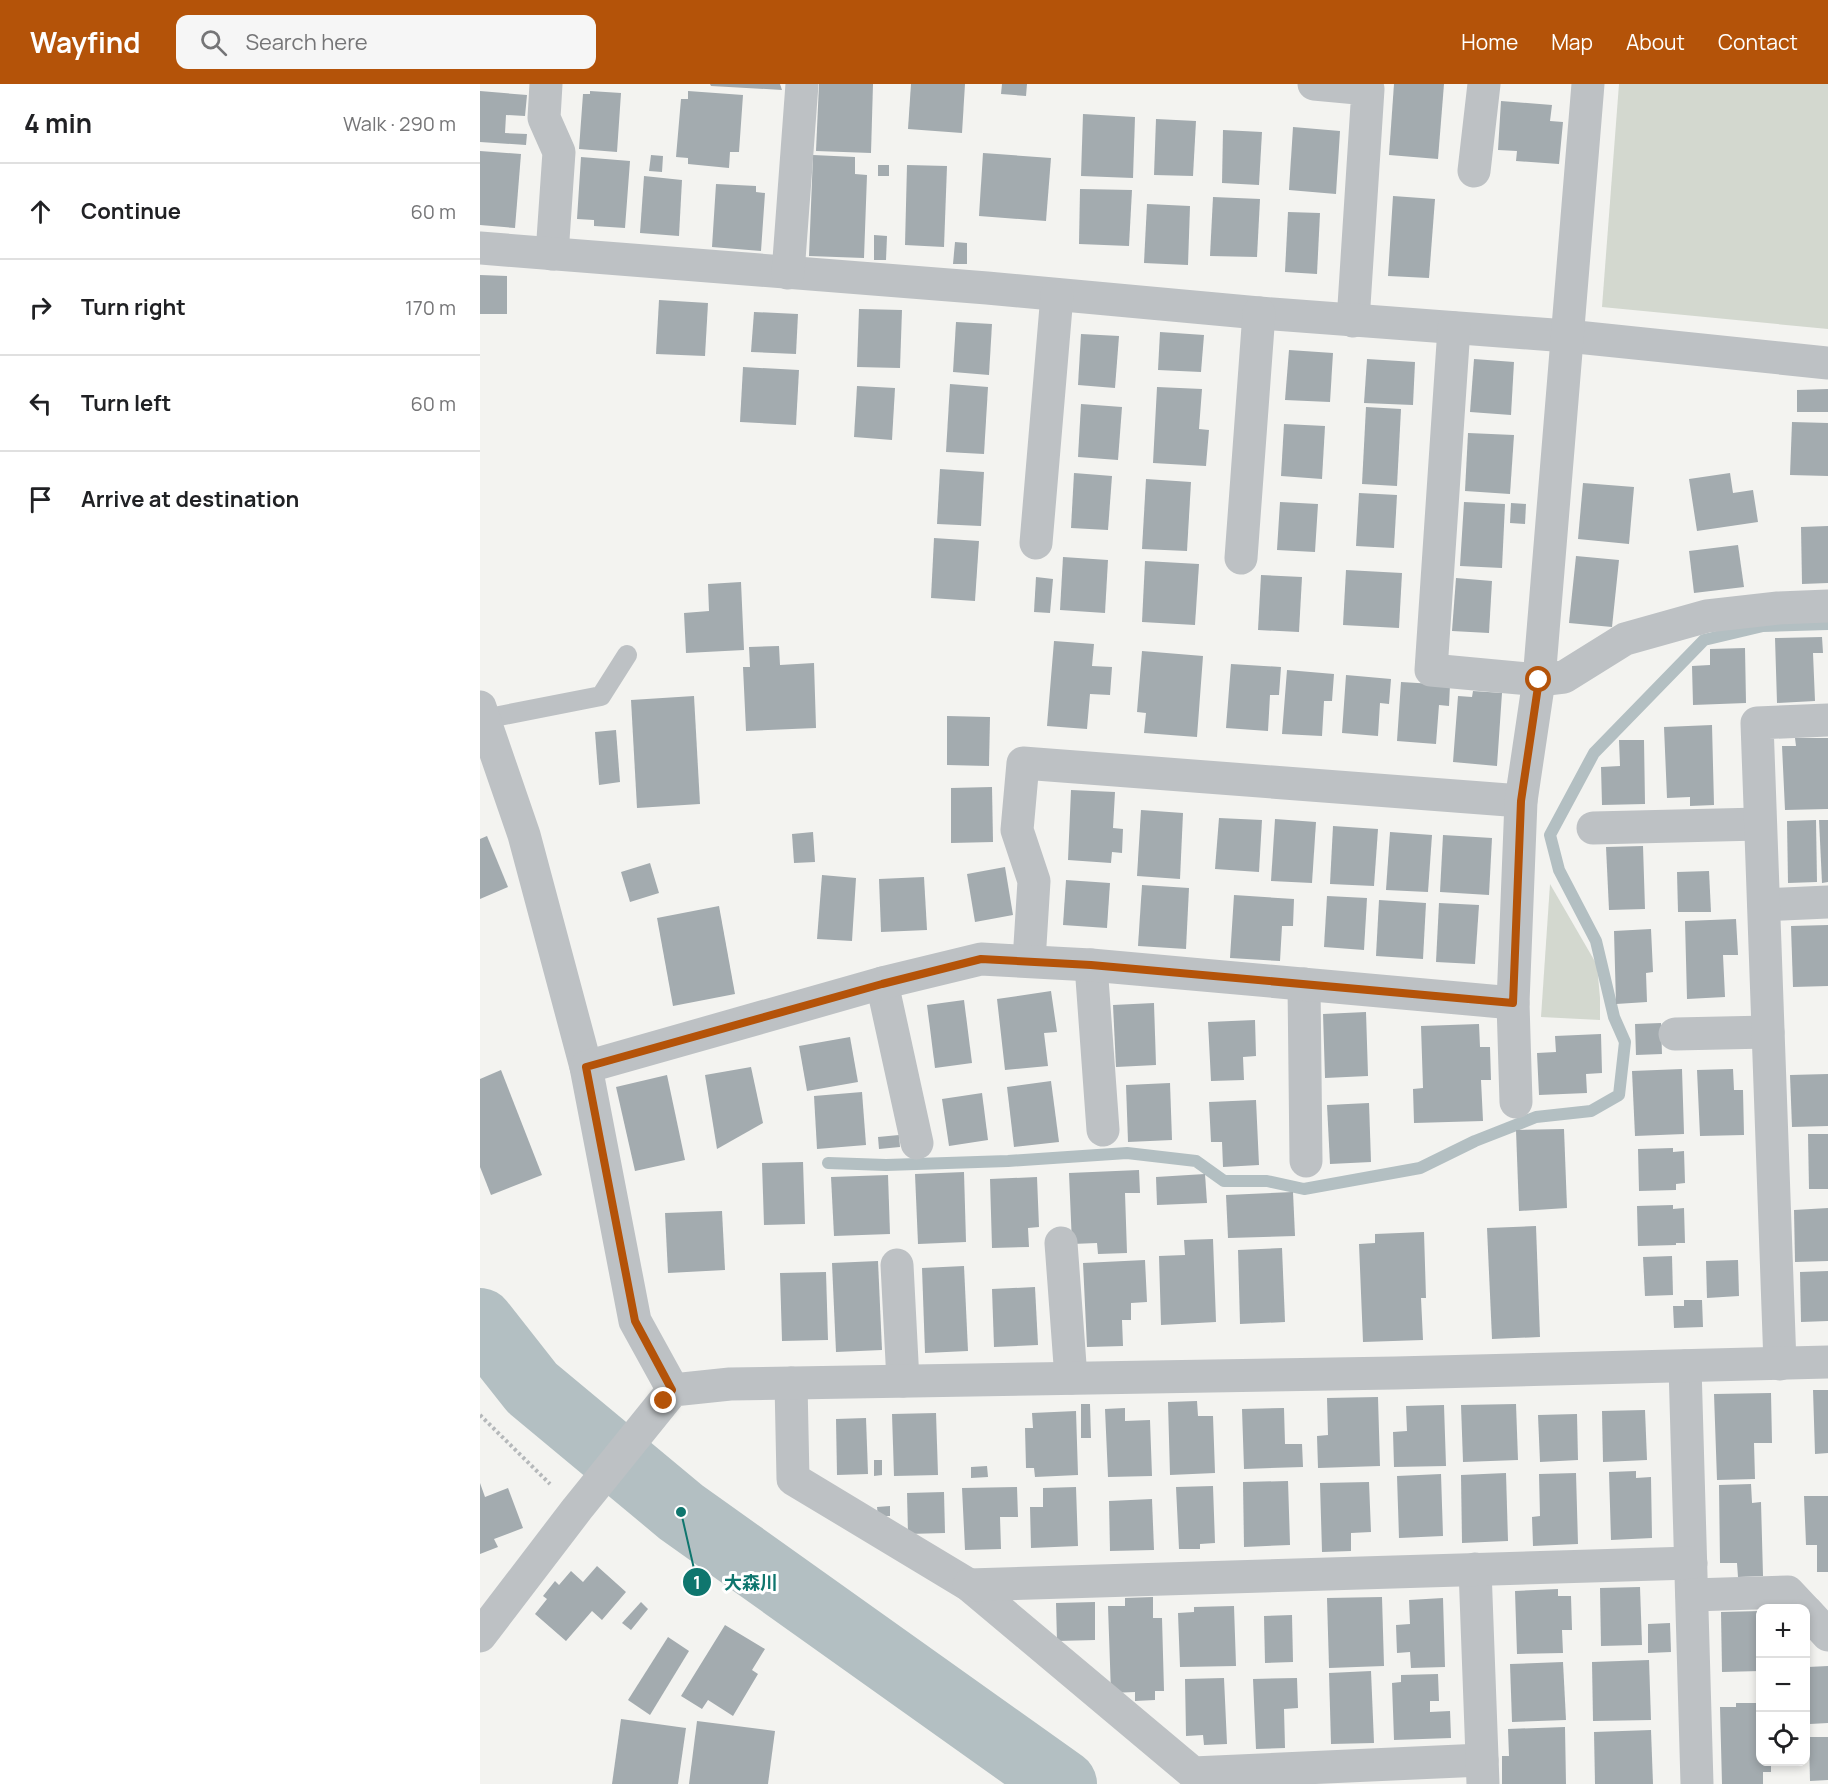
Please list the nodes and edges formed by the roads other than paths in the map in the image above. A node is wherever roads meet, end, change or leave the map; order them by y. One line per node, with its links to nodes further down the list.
1 (546, 84): 8 (street)
2 (802, 84): 9 (street)
3 (1314, 84): 12 (street)
4 (1484, 84): 6 (street)
5 (1588, 84): 14 (street)
6 (1474, 171)
7 (480, 249): 8 (street)
8 (552, 254): 9 (street)
9 (788, 273): 10 (street)
10 (1057, 295): 11 (street); 16 (street)
11 (1259, 314): 12 (street); 17 (street)
12 (1353, 321): 13 (street)
13 (1454, 328): 14 (street); 20 (street)
14 (1567, 336): 15 (street); 20 (street)
15 (1828, 363)
16 (1036, 543)
17 (1241, 558)
18 (1828, 606): 20 (street)
19 (627, 654): 21 (lane)
20 (1539, 680): 23 (street)
21 (482, 713): 35 (street)
22 (1828, 720): 24 (street)
23 (1521, 801): 28 (street); 32 (street)
24 (1760, 824): 25 (street); 27 (street)
25 (1593, 828)
26 (1828, 902): 27 (street)
27 (1764, 905): 33 (street)
28 (1029, 962): 29 (street); 30 (street)
29 (1091, 965): 31 (street); 37 (street)
30 (882, 984): 35 (street); 38 (street)
31 (1304, 984): 32 (street); 39 (street)
32 (1513, 1003): 36 (street)
33 (1768, 1032): 34 (street); 43 (street)
34 (1676, 1034)
35 (586, 1067): 48 (street)
36 (1516, 1102)
37 (1103, 1130)
38 (917, 1143)
39 (1306, 1161)
40 (1061, 1243): 45 (street)
41 (897, 1265): 46 (street)
42 (1828, 1362): 43 (street)
43 (1780, 1364): 44 (street)
44 (1685, 1366): 45 (street); 50 (street)
45 (1071, 1378): 46 (street)
46 (903, 1381): 47 (street)
47 (790, 1383): 48 (street); 51 (street)
48 (668, 1395): 55 (street)
49 (1474, 1569): 50 (street); 51 (street); 56 (street)
50 (1691, 1579): 52 (street); 57 (street)
51 (969, 1585): 56 (street)
52 (1799, 1604)
53 (1810, 1616): 54 (street)
54 (1828, 1635)
55 (480, 1636)
56 (1482, 1772)
57 (1697, 1784)

